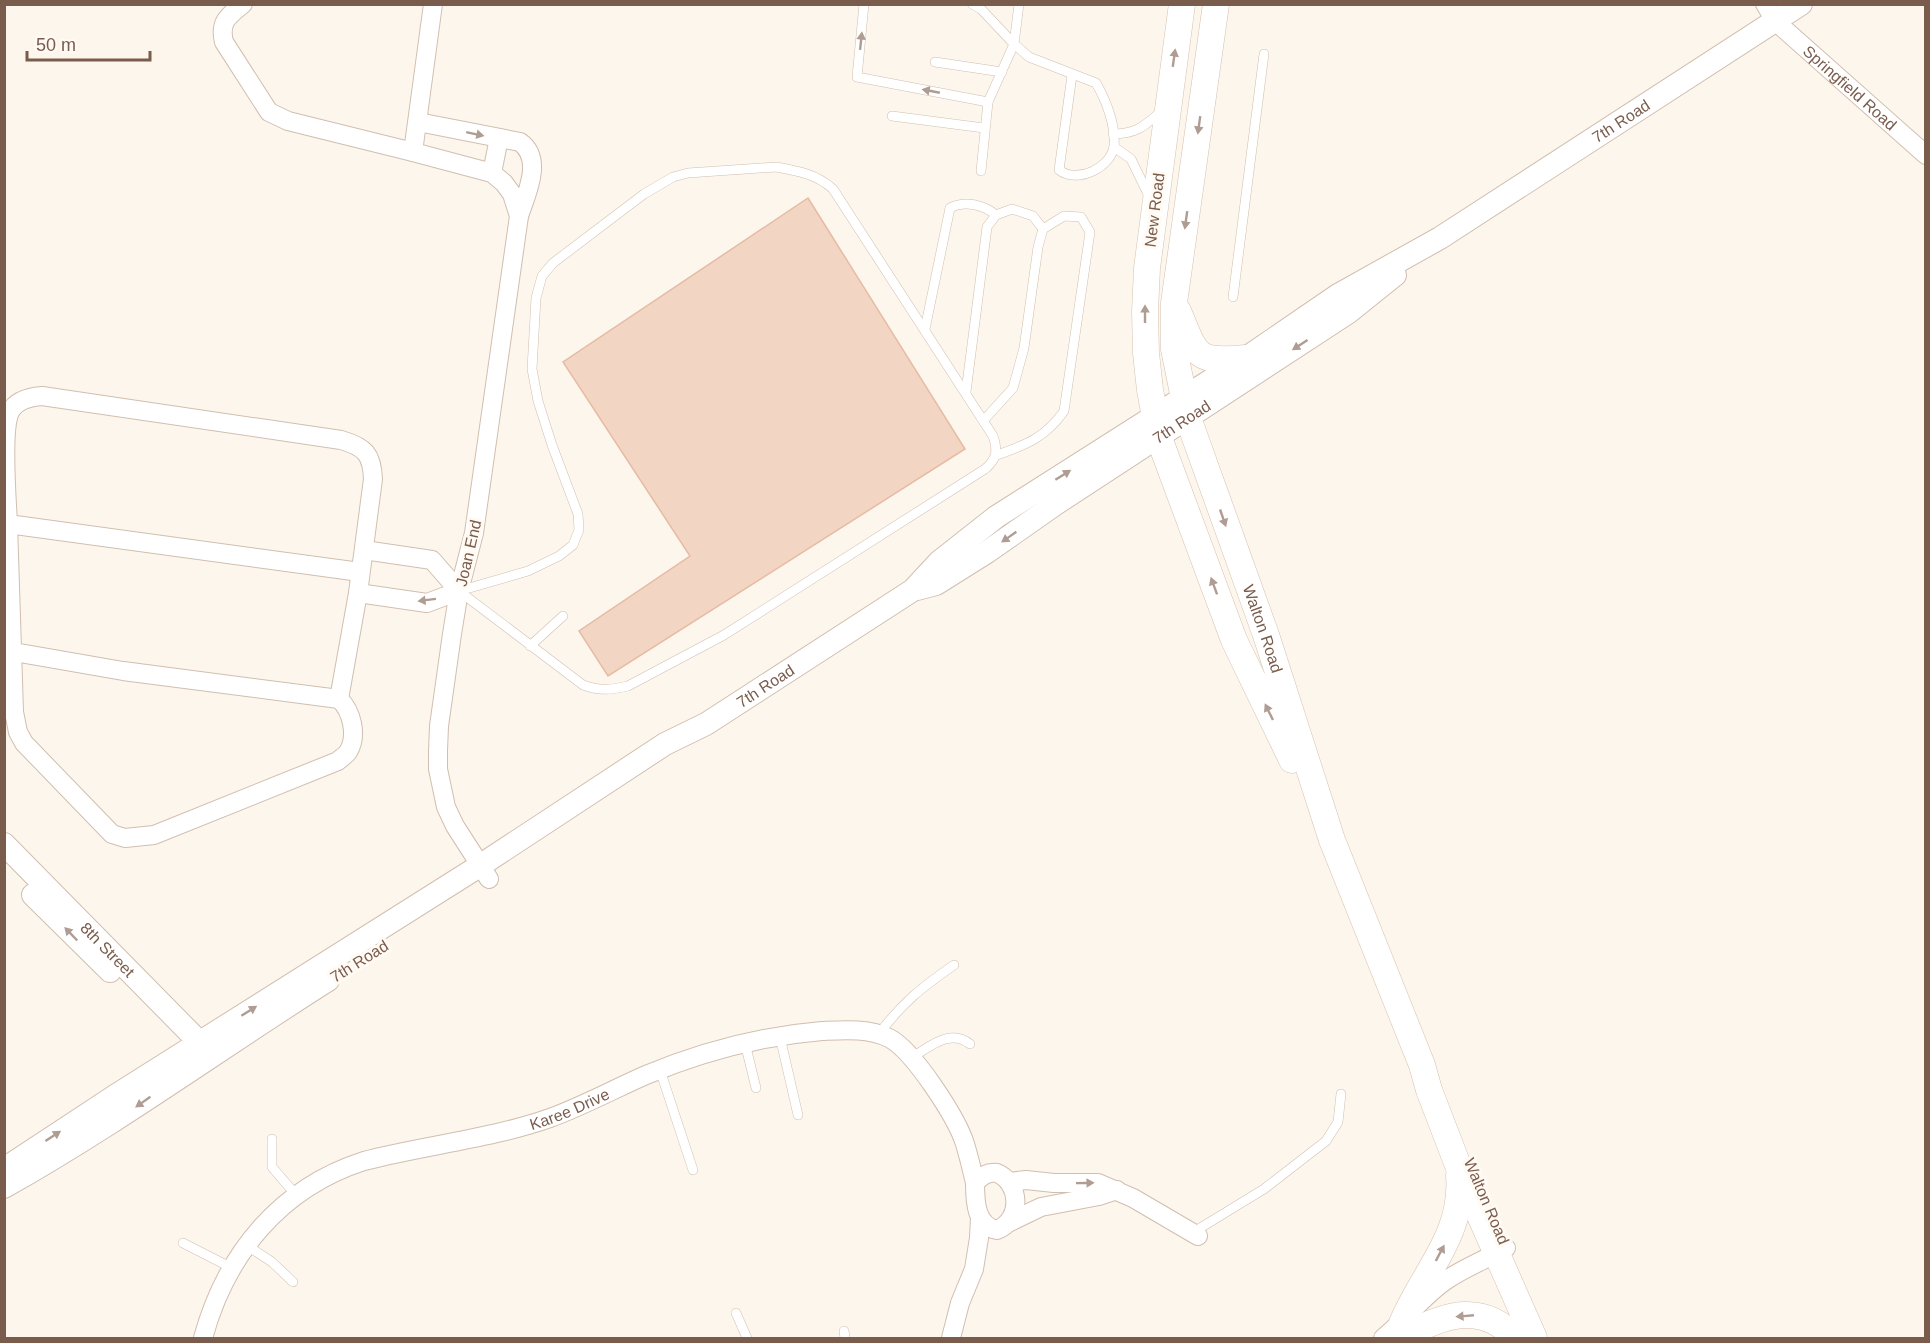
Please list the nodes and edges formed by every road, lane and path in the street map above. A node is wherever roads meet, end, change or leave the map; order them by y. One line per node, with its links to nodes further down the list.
1 (243, 4): 23 (street)
2 (433, 4): 18 (street)
3 (864, 4): 15 (lane, one-way to 3)
4 (1019, 4): 10 (lane)
5 (1182, 4): 16 (main road, New Road, one-way to 5)
6 (1216, 4): 33 (main road, New Road, one-way to 33)
7 (1802, 4): 9 (street, 7th Road)
8 (976, 7): 10 (lane)
9 (1770, 13): 24 (street, Springfield Road); 31 (street, 7th Road)
10 (1014, 44): 13 (lane); 14 (lane)
11 (1264, 54): 32 (lane)
12 (935, 62): 13 (lane)
13 (1002, 72): 15 (lane)
14 (1072, 75): 20 (lane); 22 (lane)
15 (988, 102): 19 (lane)
16 (1167, 106): 20 (lane); 27 (main road, New Road)
17 (892, 116): 19 (lane)
18 (418, 122): 21 (street, Joan End, one-way to 21); 23 (street)
19 (984, 128): 25 (lane)
20 (1113, 134): 22 (lane)
21 (499, 138): 26 (street); 29 (street, Joan End)
22 (1114, 147): 27 (lane)
23 (413, 152): 26 (street)
24 (1926, 155)
25 (981, 171)
26 (492, 173): 29 (street)
27 (1153, 209): 39 (main road, New Road, one-way to 27)
28 (996, 215): 30 (lane); 34 (lane); 36 (lane)
29 (519, 216): 44 (street, Joan End)
30 (1043, 229): 38 (lane); 40 (lane)
31 (1440, 238): 35 (street, 7th Road); 37 (street, 7th Road, one-way to 37)
32 (1233, 297)
33 (1174, 303): 35 (main road); 37 (main road, New Road)
34 (925, 329): 36 (lane); 44 (lane)
35 (1246, 358): 37 (street, 7th Road)
36 (966, 393): 38 (lane)
37 (1186, 408): 39 (street, 7th Road); 50 (main road, Walton Road, one-way to 50)
38 (984, 420): 40 (lane)
39 (1157, 427): 50 (main road, Walton Road, one-way to 39); 53 (street, 7th Road)
40 (997, 455): 47 (lane)
41 (8, 524): 42 (street); 43 (street); 48 (street)
42 (364, 550): 43 (street); 44 (street)
43 (360, 572): 45 (street)
44 (459, 591): 45 (street, one-way to 45); 47 (lane); 53 (street, Joan End)
45 (358, 592): 49 (street)
46 (563, 616): 47 (lane)
47 (530, 646)
48 (14, 652): 49 (street); 49 (street)
49 (339, 699)
50 (1332, 840): 55 (main road, Walton Road)
51 (4, 844): 61 (street, 8th Street)
52 (4, 864): 61 (street, 8th Street, one-way to 52)
53 (485, 872): 61 (street, 7th Road)
54 (954, 965): 57 (lane)
55 (1384, 982): 56 (lane); 63 (main road, Walton Road)
56 (1416, 1021)
57 (878, 1035): 58 (street, Karee Drive); 62 (street, Karee Drive)
58 (780, 1037): 59 (street, Karee Drive); 67 (lane)
59 (745, 1043): 64 (street, Karee Drive); 65 (lane)
60 (970, 1044): 62 (lane)
61 (197, 1055): 69 (street, 7th Road, one-way to 61); 75 (street, 7th Road, one-way to 75)
62 (912, 1057): 72 (street, Karee Drive)
63 (1424, 1069): 70 (main road, Walton Road); 84 (main road, Walton Road)
64 (660, 1070): 71 (lane); 77 (street, Karee Drive)
65 (756, 1088)
66 (1341, 1094): 81 (lane)
67 (798, 1114)
68 (272, 1139): 77 (lane)
69 (4, 1168)
70 (1459, 1168): 84 (main road, Walton Road); 89 (main road, one-way to 70)
71 (693, 1170)
72 (983, 1178): 73 (street); 79 (street)
73 (1009, 1182): 74 (street); 80 (street)
74 (1054, 1183): 76 (street, one-way to 76); 78 (street)
75 (4, 1187)
76 (1117, 1190): 78 (street); 81 (street)
77 (296, 1195): 83 (street, Karee Drive)
78 (1057, 1203): 80 (street)
79 (980, 1217): 80 (street); 86 (street)
80 (1003, 1227): 86 (street)
81 (1195, 1234)
82 (183, 1243): 85 (lane)
83 (246, 1245): 85 (street, Karee Drive); 87 (lane)
84 (1503, 1253): 89 (street); 94 (main road, Walton Road); 95 (main road, Walton Road)
85 (232, 1268): 90 (street, Karee Drive)
86 (974, 1269): 92 (street)
87 (293, 1282)
88 (736, 1314): 91 (lane)
89 (1399, 1334): 93 (main road, one-way to 89)
90 (203, 1338)
91 (747, 1338)
92 (951, 1338)
93 (1516, 1338)
94 (1534, 1338)
95 (1548, 1338)

